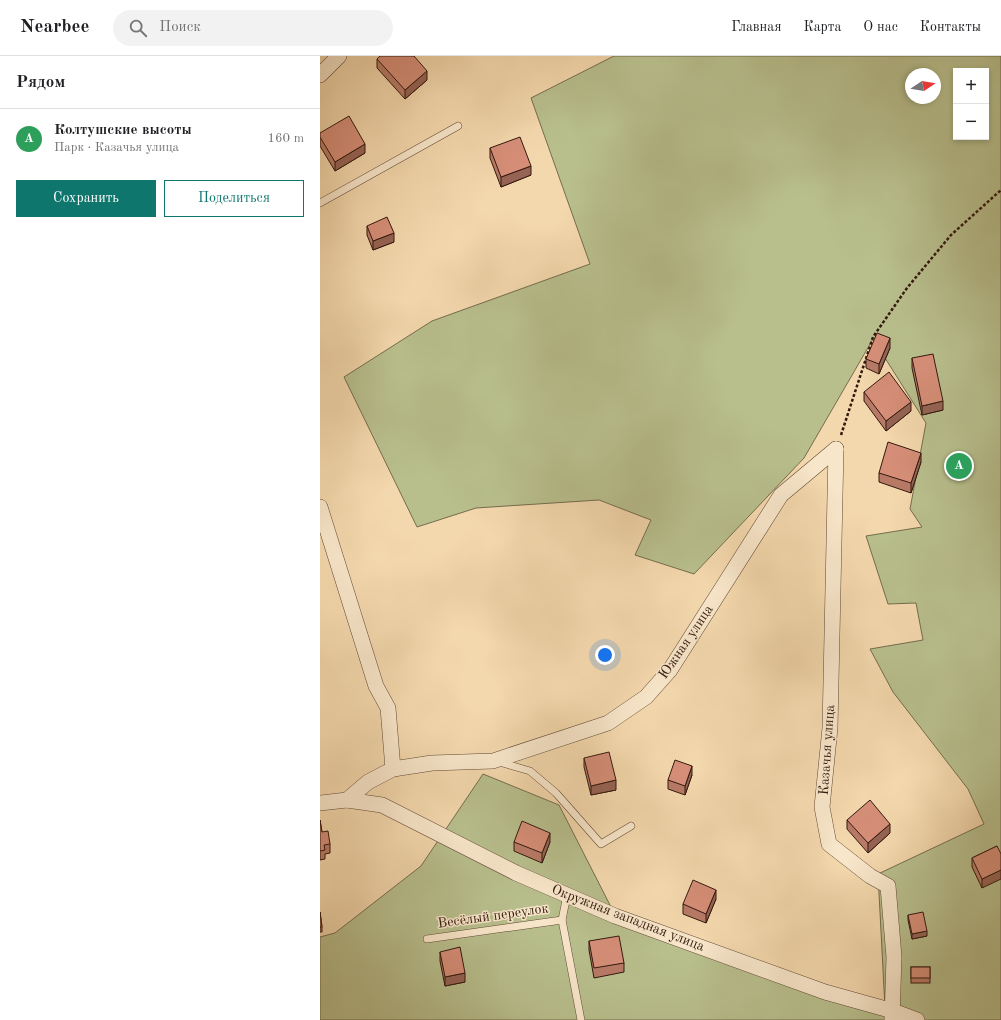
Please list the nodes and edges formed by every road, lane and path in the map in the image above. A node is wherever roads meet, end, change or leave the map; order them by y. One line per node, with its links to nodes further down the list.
1 (339, 56): 2 (street)
2 (320, 75)
3 (458, 126): 5 (lane)
4 (1001, 190): 6 (path)
5 (320, 203)
6 (836, 448): 8 (street, Южная улица); 16 (street, Казачья улица)
7 (320, 507): 9 (street)
8 (493, 760): 9 (street, Южная улица); 12 (lane)
9 (393, 769): 10 (street, Южная улица)
10 (347, 800): 11 (street, Окружная западная улица); 13 (street, Окружная западная улица)
11 (320, 803)
12 (631, 826)
13 (566, 895): 14 (lane, Весёлый переулок); 16 (street, Окружная западная улица)
14 (562, 920): 15 (lane, Весёлый переулок); 17 (lane)
15 (427, 939)
16 (892, 1015): 18 (street, Окружная западная улица)
17 (581, 1020)
18 (917, 1020)

